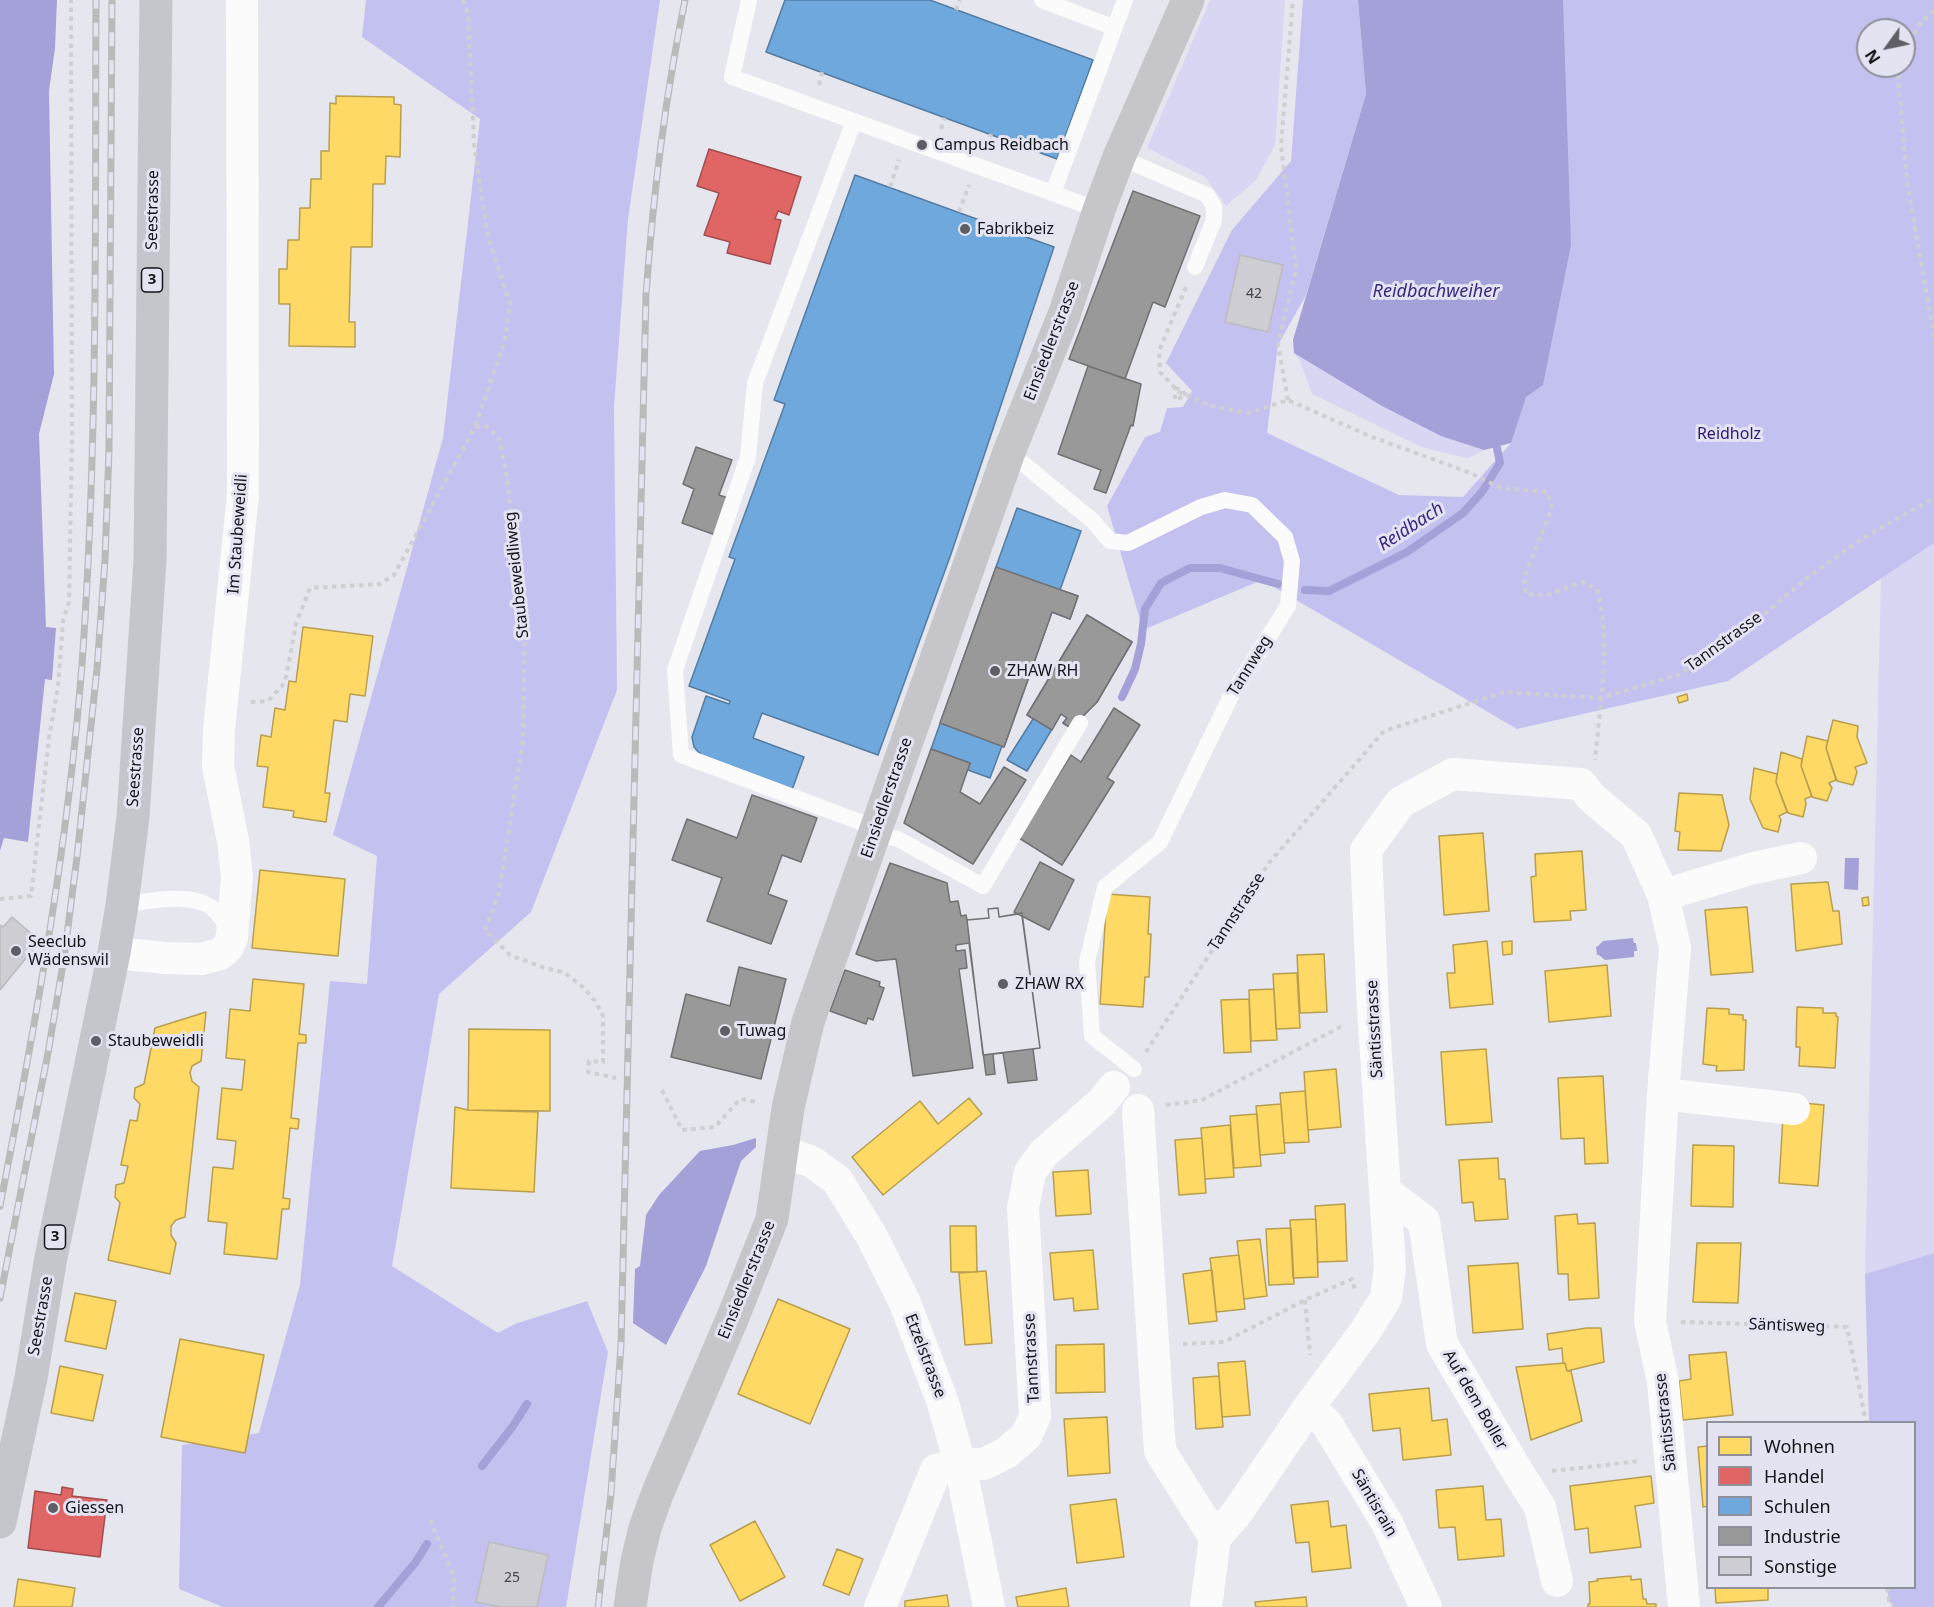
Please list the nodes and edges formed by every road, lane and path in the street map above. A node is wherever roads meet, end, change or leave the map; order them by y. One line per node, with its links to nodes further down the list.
1 (71, 0): 39 (path)
2 (156, 0): 40 (main road, Seestrasse / 3)
3 (242, 0): 41 (street, Im Staubeweidli)
4 (463, 0): 29 (path)
5 (749, 0): 16 (lane)
6 (960, 0): 11 (path)
7 (1042, 0): 13 (lane)
8 (1125, 0): 13 (lane)
9 (1188, 0): 17 (main road, Einsiedlerstrasse)
10 (1293, 0): 28 (path)
11 (957, 10)
12 (1934, 10): 14 (path)
13 (1115, 28): 21 (lane)
14 (1916, 31)
15 (1898, 78): 25 (path)
16 (854, 121): 21 (lane); 36 (lane)
17 (1119, 157): 22 (main road, Einsiedlerstrasse); 24 (lane)
18 (899, 159): 20 (path)
19 (970, 182): 23 (path)
20 (890, 187)
21 (1053, 193): 22 (lane)
22 (1099, 210): 30 (main road, Einsiedlerstrasse)
23 (960, 212)
24 (1195, 267): 26 (path)
25 (1934, 337)
26 (1175, 388): 27 (path); 27 (path)
27 (1186, 395): 28 (path)
28 (1288, 400): 32 (path)
29 (475, 428): 33 (path); 44 (path, Staubeweidliweg)
30 (1009, 452): 36 (main road, Einsiedlerstrasse); 45 (lane, Tannweg)
31 (1934, 498): 32 (path, Tannstrasse)
32 (1600, 698): 35 (path); 45 (path, Tannstrasse)
33 (256, 702)
34 (1080, 723): 36 (lane)
35 (1591, 797): 38 (street, Säntisstrasse); 43 (street, Säntisstrasse)
36 (875, 831): 48 (main road, Einsiedlerstrasse)
37 (1801, 858): 38 (street)
38 (1663, 895): 47 (street, Säntisstrasse)
39 (0, 899)
40 (122, 905): 41 (lane); 42 (main road, Seestrasse / 3)
41 (232, 937): 42 (street)
42 (114, 953): 62 (main road, Seestrasse / 3)
43 (1373, 1009): 50 (path); 52 (street, Säntisstrasse)
44 (616, 1078)
45 (1124, 1078): 59 (street, Tannstrasse)
46 (662, 1090): 48 (path)
47 (1664, 1094): 49 (street); 58 (street, Säntisstrasse)
48 (788, 1108): 51 (main road, Einsiedlerstrasse)
49 (1794, 1109)
50 (1138, 1110): 55 (street)
51 (782, 1151): 59 (street, Etzelstrasse); 67 (main road, Einsiedlerstrasse)
52 (1385, 1191): 56 (street, Säntisstrasse); 64 (street, Auf dem Boller)
53 (1352, 1278): 55 (path)
54 (1702, 1323): 57 (path, Säntisweg)
55 (1152, 1346): 63 (street)
56 (1309, 1407): 63 (street, Säntisstrasse); 71 (street, Säntisrain)
57 (1866, 1421)
58 (1670, 1457): 60 (path); 72 (street, Säntisstrasse)
59 (960, 1464): 68 (street, Tannstrasse); 69 (street, Etzelstrasse)
60 (1545, 1472)
61 (430, 1520): 66 (path)
62 (0, 1522)
63 (1215, 1538): 70 (street)
64 (1557, 1581)
65 (1887, 1589): 73 (path)
66 (453, 1607)
67 (630, 1607)
68 (880, 1607)
69 (989, 1607)
70 (1206, 1607)
71 (1426, 1607)
72 (1684, 1607)
73 (1894, 1607)

